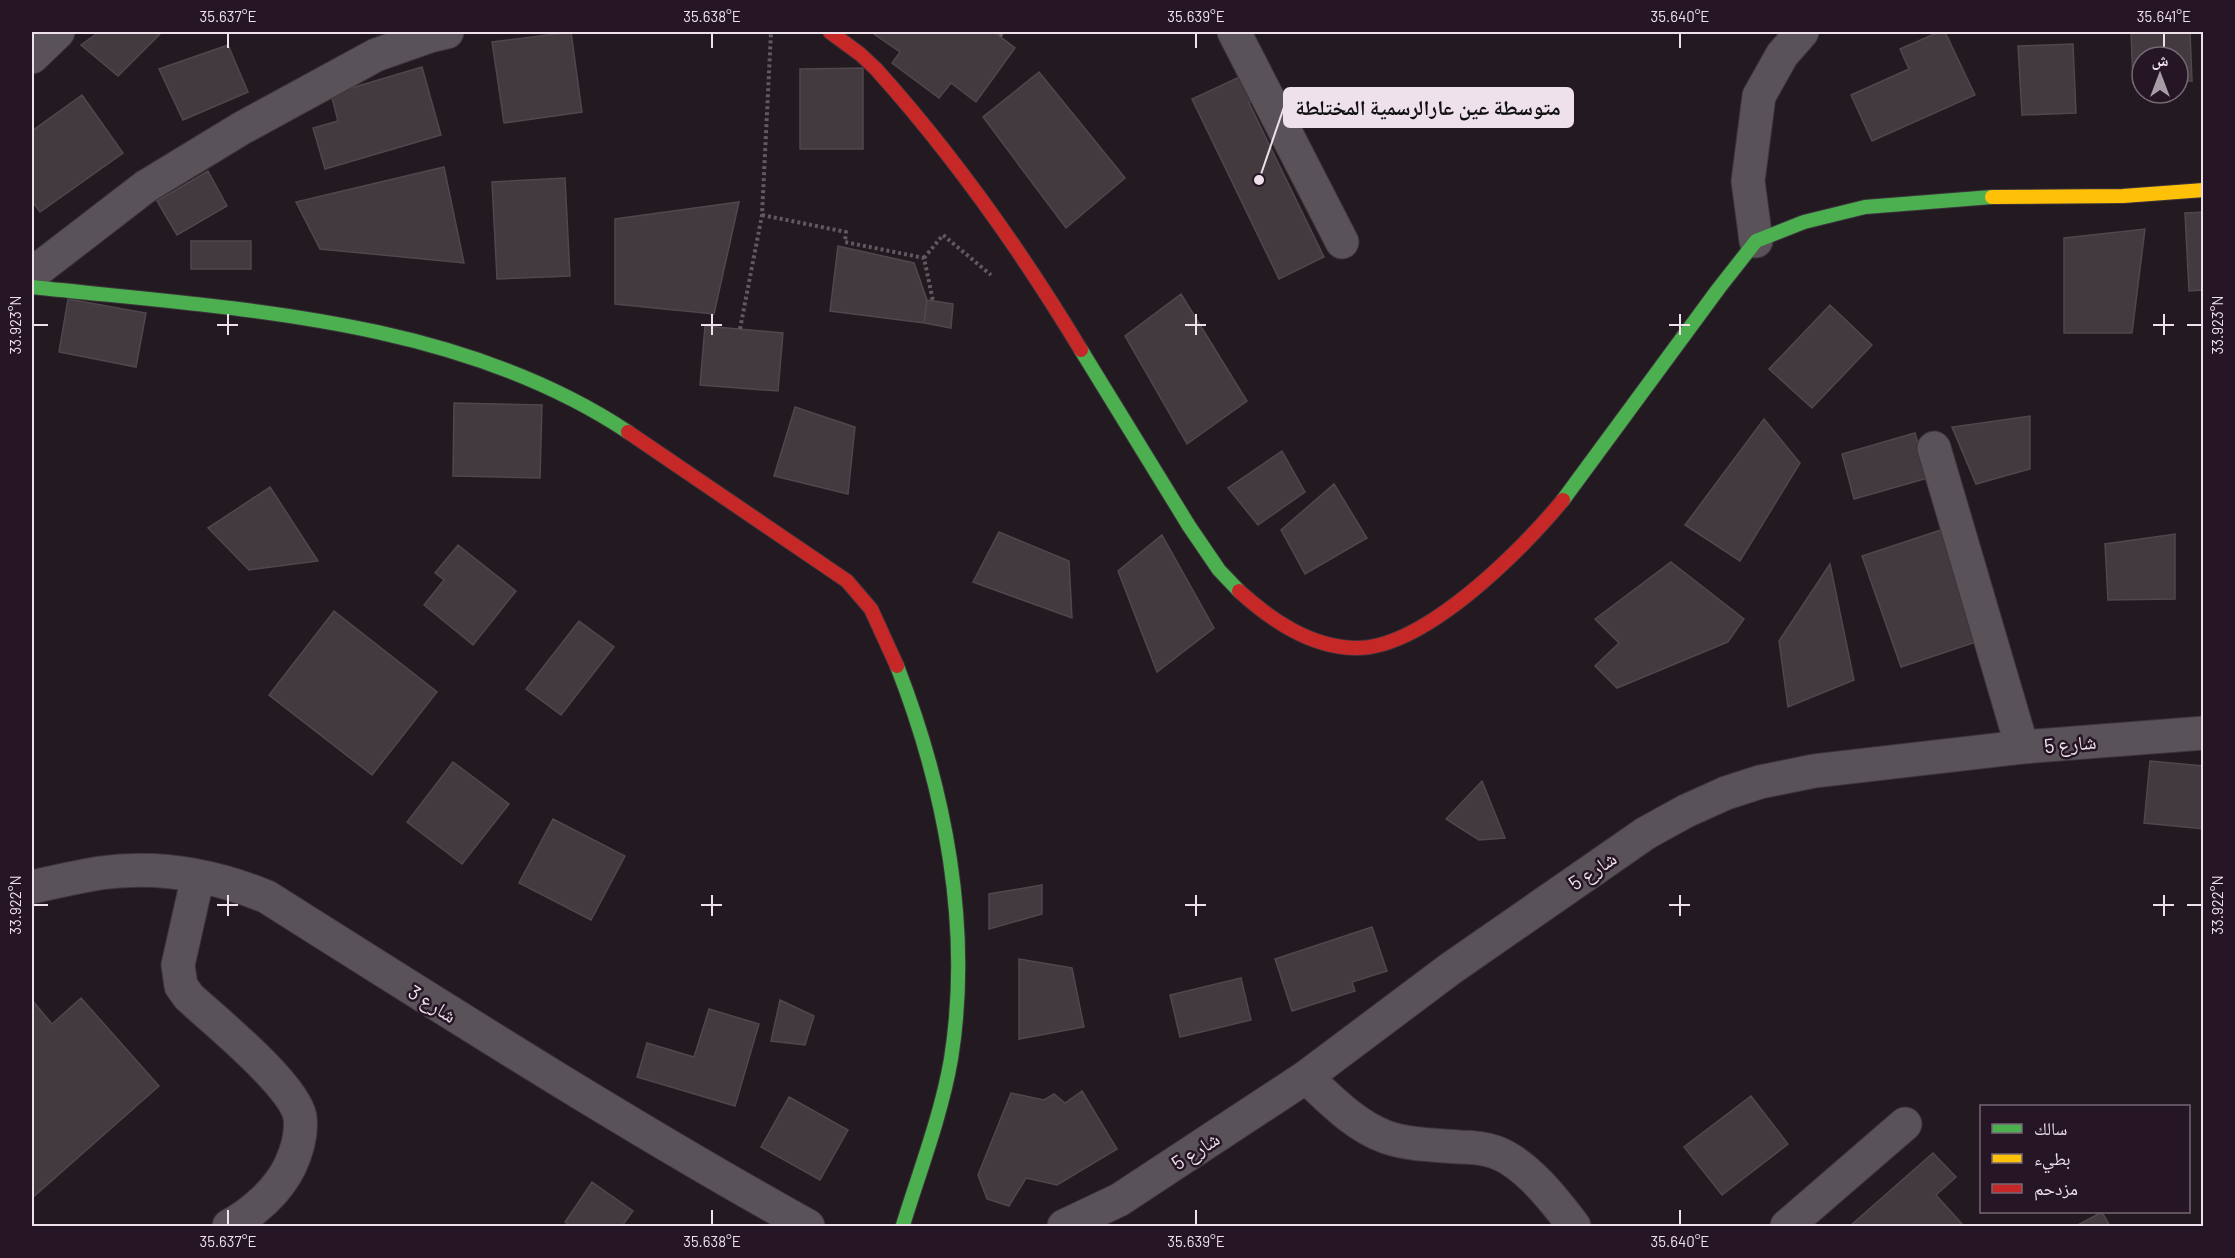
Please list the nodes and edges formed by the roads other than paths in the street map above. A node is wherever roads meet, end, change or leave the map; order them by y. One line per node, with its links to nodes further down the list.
1 (58, 32): 6 (street)
2 (447, 32): 10 (street)
3 (830, 32): 8 (street)
4 (1234, 32): 9 (street)
5 (1802, 32): 8 (street)
6 (32, 57)
7 (2204, 190): 8 (street)
8 (1756, 241)
9 (1342, 242)
10 (32, 274)
11 (32, 287): 19 (street)
12 (1934, 448): 14 (street)
13 (2204, 733): 14 (street, شارع 5)
14 (2022, 747): 17 (street, شارع 5)
15 (198, 876): 16 (street, شارع 3); 20 (street); 21 (street, شارع 3)
16 (32, 887)
17 (1306, 1077): 22 (street, شارع 5); 23 (street)
18 (1905, 1124): 24 (street)
19 (901, 1226)
20 (229, 1227)
21 (808, 1227)
22 (1064, 1227)
23 (1574, 1227)
24 (1787, 1227)

